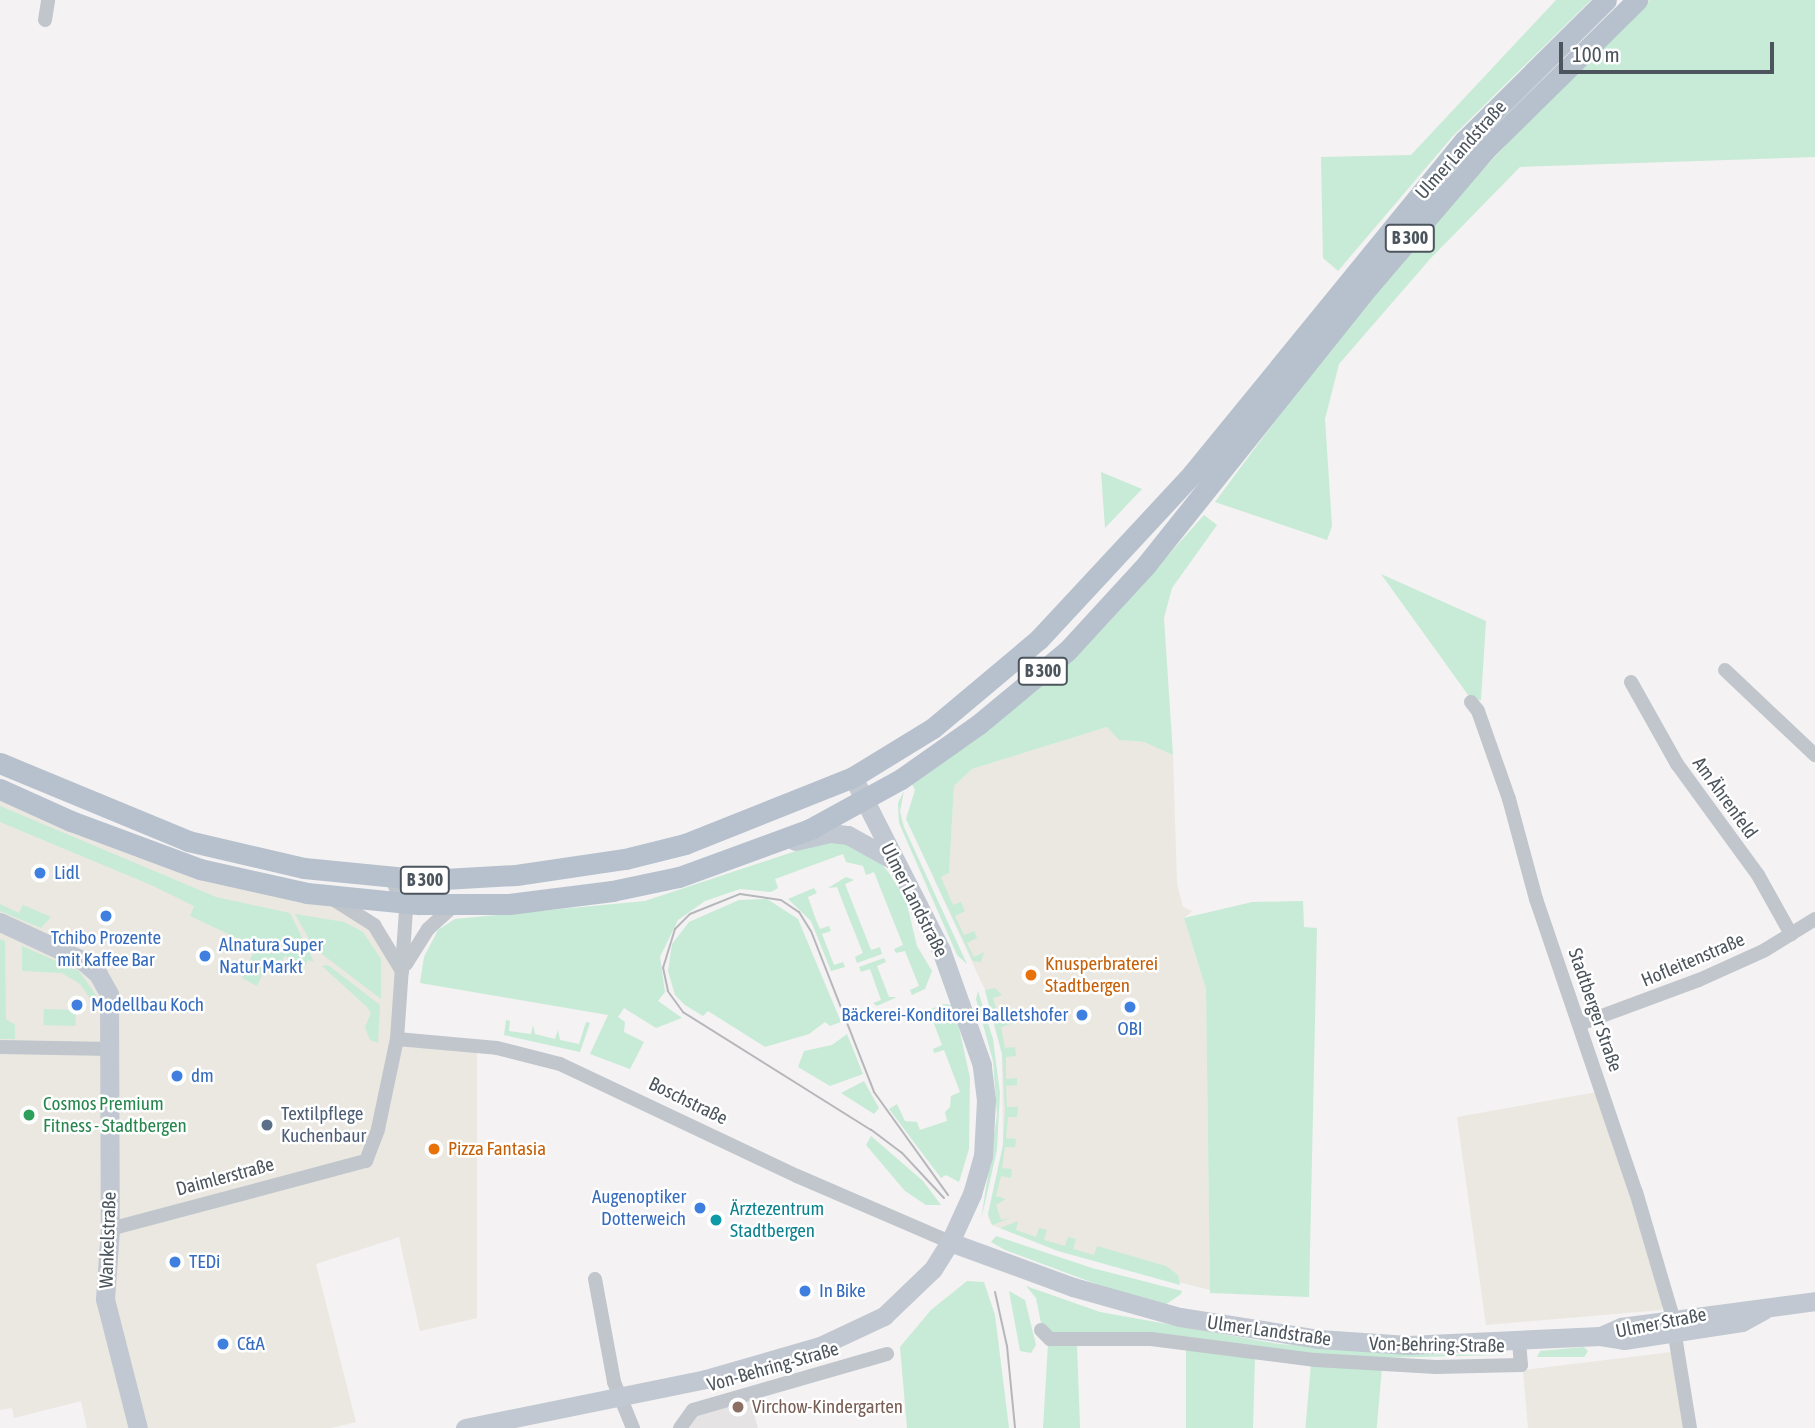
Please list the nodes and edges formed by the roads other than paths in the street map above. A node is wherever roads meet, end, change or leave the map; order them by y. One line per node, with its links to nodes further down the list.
1 (48, 0): 4 (street)
2 (1606, 0): 10 (main road, Ulmer Landstraße / B 300)
3 (1637, 0): 12 (main road, B 300)
4 (44, 20)
5 (1724, 670): 8 (street)
6 (1630, 682): 21 (street, Am Ährenfeld)
7 (1471, 702): 23 (street, Stadtberger Straße)
8 (1815, 755)
9 (0, 763): 15 (main road, B 300)
10 (853, 777): 12 (street, Ulmer Landstraße); 15 (main road, B 300)
11 (0, 789): 16 (main road, B 300)
12 (865, 801): 13 (main road, B 300); 14 (street, Ulmer Landstraße)
13 (773, 846): 14 (street); 18 (main road, B 300)
14 (897, 863): 28 (street, Ulmer Landstraße)
15 (391, 879): 17 (street)
16 (328, 896): 17 (main road, B 300); 22 (street)
17 (404, 902): 18 (main road, B 300); 22 (street, Daimlerstraße)
18 (455, 905): 22 (street, Daimlerstraße)
19 (1815, 919): 21 (street, Hofleitenstraße)
20 (0, 922): 26 (street, Wankelstraße)
21 (1791, 934): 23 (street, Hofleitenstraße)
22 (403, 972): 24 (street, Daimlerstraße)
23 (1580, 1024): 31 (street, Stadtberger Straße)
24 (397, 1040): 27 (street, Daimlerstraße); 28 (street, Boschstraße)
25 (0, 1047): 26 (street)
26 (111, 1048): 27 (street, Wankelstraße)
27 (110, 1228): 37 (street, Wankelstraße)
28 (950, 1242): 34 (street, Ulmer Landstraße); 36 (street, Ulmer Landstraße)
29 (595, 1279): 36 (street)
30 (1815, 1301): 31 (street, Ulmer Straße)
31 (1674, 1327): 33 (street, Ulmer Straße); 41 (street, Stadtberger Straße)
32 (1041, 1330): 34 (street, Von-Behring-Straße)
33 (1600, 1336): 34 (street, Ulmer Landstraße)
34 (1519, 1342)
35 (887, 1354): 40 (street, Von-Behring-Straße)
36 (620, 1399): 38 (street, Ulmer Landstraße); 39 (street)
37 (138, 1428)
38 (465, 1428)
39 (633, 1428)
40 (680, 1428)
41 (1690, 1428)

